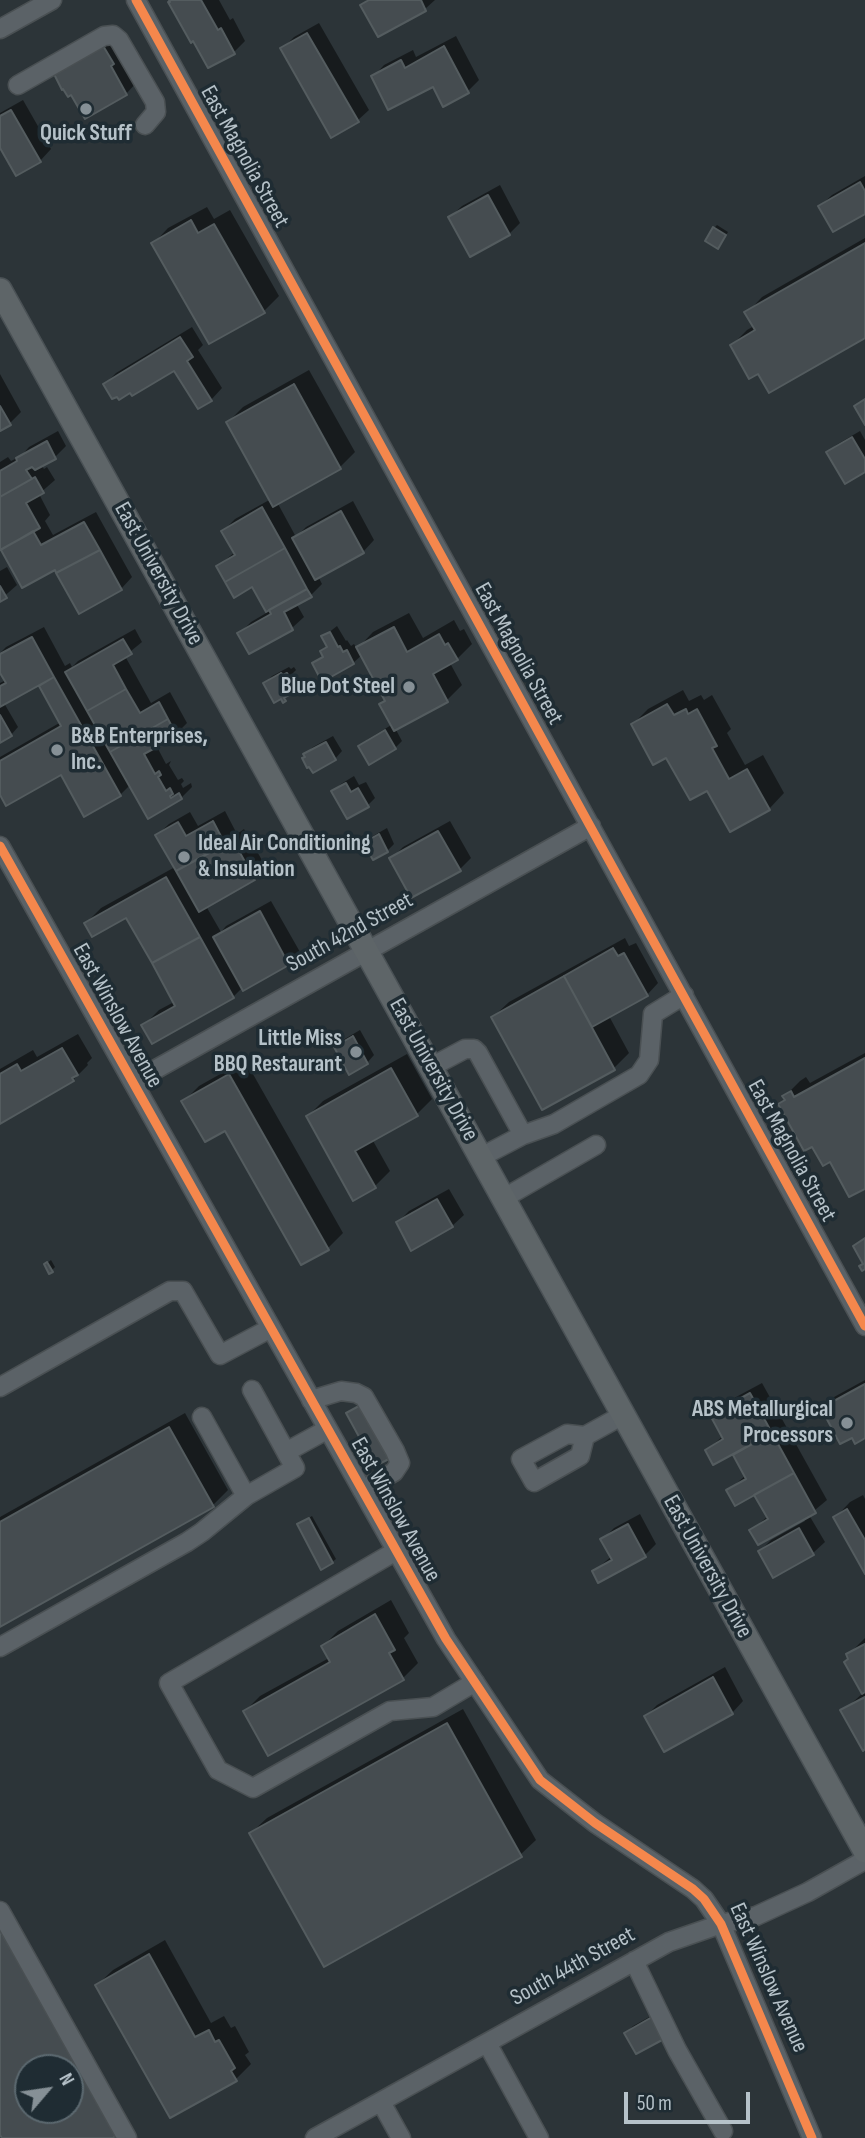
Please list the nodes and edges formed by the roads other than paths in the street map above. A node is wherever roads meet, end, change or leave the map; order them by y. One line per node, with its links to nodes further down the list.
1 (52, 0): 3 (street)
2 (136, 0): 7 (street, East Magnolia Street)
3 (0, 29)
4 (18, 85): 5 (street)
5 (145, 125)
6 (0, 290): 9 (main road, East University Drive)
7 (591, 826): 9 (street, South 42nd Street); 10 (street, East Magnolia Street)
8 (0, 846): 12 (street, East Winslow Avenue)
9 (367, 952): 11 (main road, East University Drive); 12 (street, South 42nd Street)
10 (684, 995): 13 (street); 17 (street, East Magnolia Street)
11 (431, 1067): 13 (street); 15 (main road, East University Drive)
12 (133, 1082): 18 (street, East Winslow Avenue)
13 (523, 1135): 15 (street)
14 (596, 1144): 16 (street)
15 (481, 1157): 16 (main road, East University Drive)
16 (504, 1198): 22 (main road, East University Drive)
17 (865, 1326)
18 (271, 1328): 19 (street); 21 (street, East Winslow Avenue)
19 (0, 1388)
20 (252, 1390): 26 (street)
21 (311, 1400): 24 (street, East Winslow Avenue); 27 (street)
22 (623, 1415): 25 (street); 32 (main road, East University Drive)
23 (202, 1417): 28 (street)
24 (328, 1429): 26 (street); 27 (street, East Winslow Avenue)
25 (585, 1436)
26 (286, 1452): 28 (street)
27 (362, 1490): 29 (street, East Winslow Avenue)
28 (246, 1496): 30 (street)
29 (396, 1551): 31 (street, East Winslow Avenue); 31 (street)
30 (0, 1647)
31 (474, 1682): 35 (street, East Winslow Avenue)
32 (865, 1851)
33 (865, 1860): 35 (street, South 44th Street)
34 (0, 1911): 40 (street)
35 (721, 1924): 36 (street, South 44th Street); 44 (street, East Winslow Avenue)
36 (634, 1961): 37 (street, South 44th Street); 39 (street)
37 (487, 2043): 38 (street, South 44th Street); 43 (street)
38 (381, 2102): 41 (street, South 44th Street); 42 (street)
39 (723, 2131)
40 (127, 2138)
41 (315, 2138)
42 (401, 2138)
43 (539, 2138)
44 (812, 2138)

